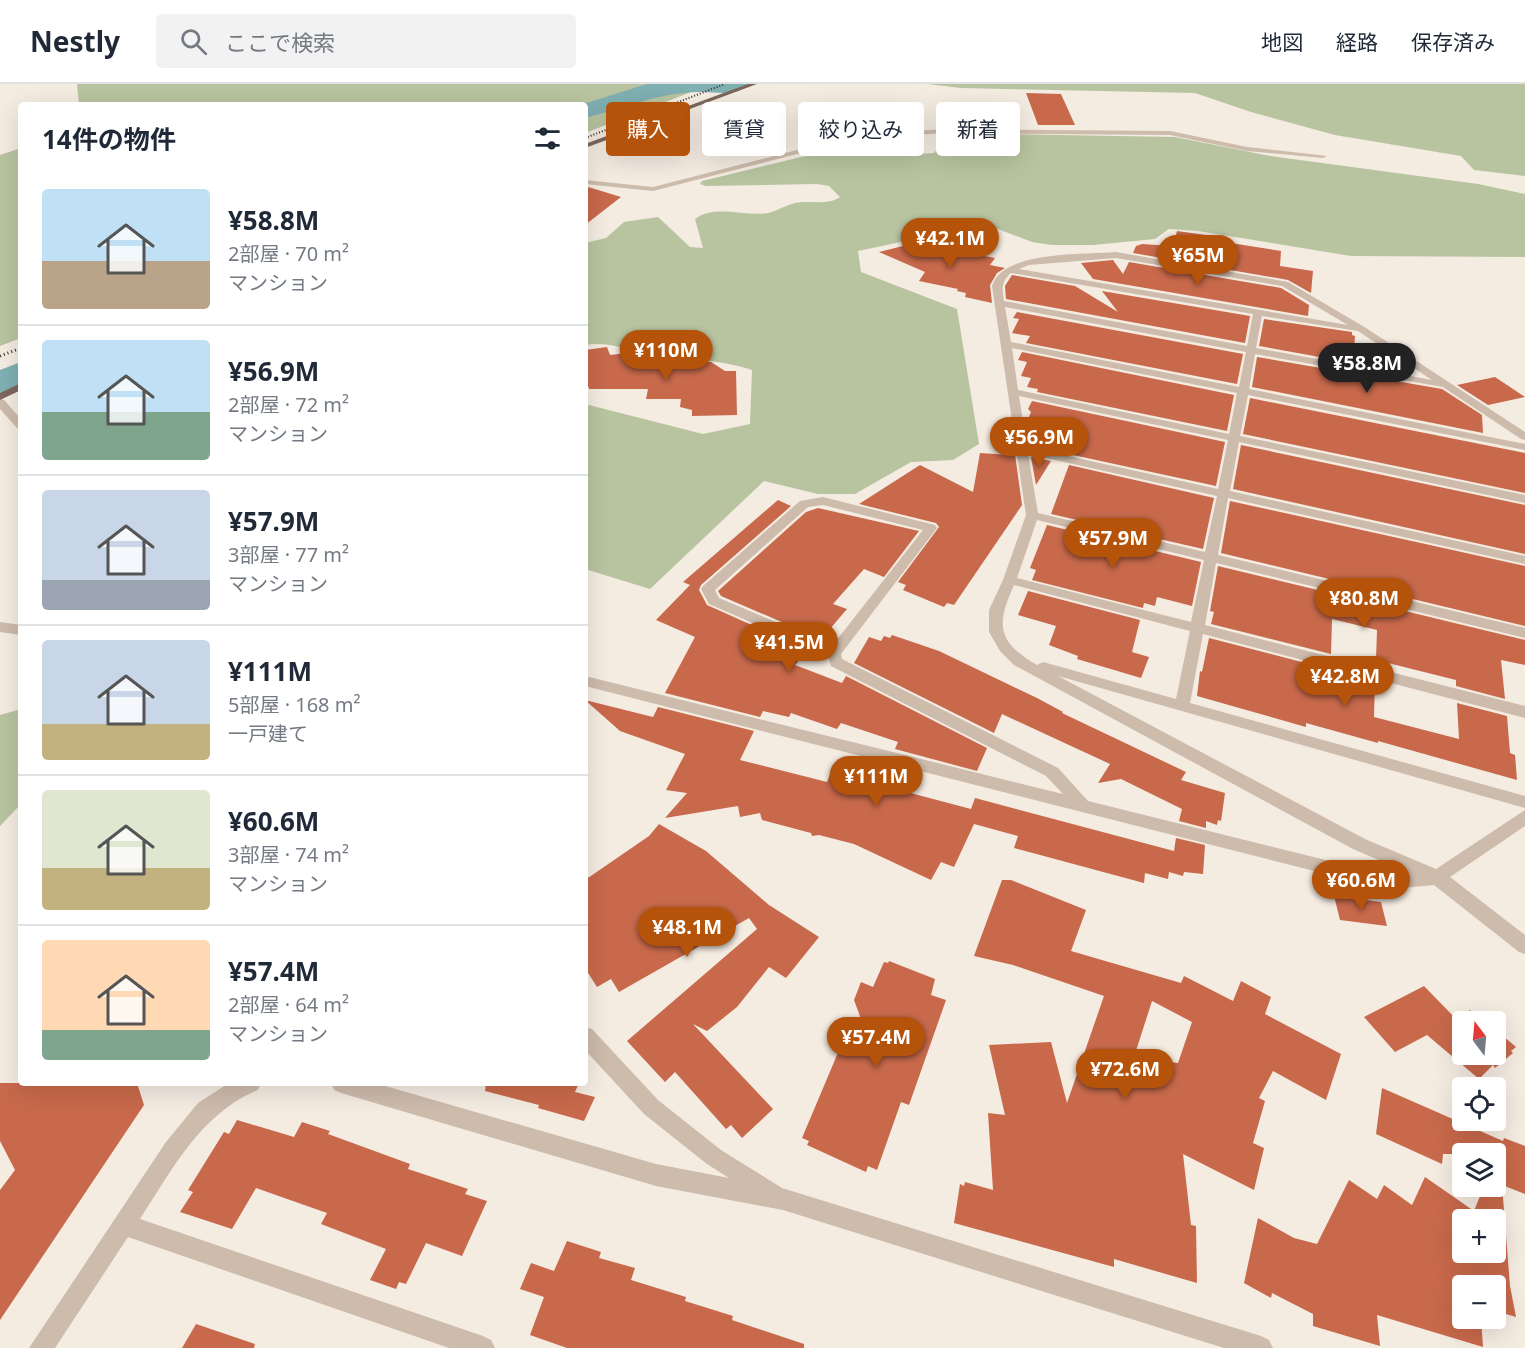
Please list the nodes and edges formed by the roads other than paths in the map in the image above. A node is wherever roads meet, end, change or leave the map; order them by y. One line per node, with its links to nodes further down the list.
1 (754, 84): 2 (main road)
2 (588, 145)
3 (1323, 156): 4 (street)
4 (588, 182)
5 (1010, 269): 6 (street); 7 (street); 8 (street)
6 (1000, 303): 9 (street); 10 (street)
7 (1258, 312): 8 (street); 10 (street)
8 (1363, 330): 11 (street)
9 (1006, 344): 13 (street); 14 (street)
10 (1251, 350): 11 (street); 14 (street)
11 (1448, 387): 18 (street)
12 (18, 388): 15 (main road)
13 (1014, 392): 19 (street); 21 (street)
14 (1243, 392): 19 (street); 20 (street)
15 (0, 397)
16 (0, 402): 17 (street)
17 (18, 423)
18 (1525, 437)
19 (1234, 438): 22 (street); 23 (street)
20 (1525, 447)
21 (1022, 449): 22 (street); 24 (street)
22 (1224, 494): 25 (street); 26 (street)
23 (1525, 499)
24 (1032, 515): 25 (street); 27 (street)
25 (1212, 558): 29 (street); 31 (street)
26 (1525, 560)
27 (1010, 580): 29 (street); 33 (street)
28 (0, 627): 30 (street)
29 (1198, 628): 35 (street); 36 (street)
30 (18, 630)
31 (1525, 633)
32 (834, 653): 32 (street); 38 (street)
33 (1019, 661): 35 (street); 40 (street)
34 (588, 682): 38 (street)
35 (1182, 706): 37 (street)
36 (1525, 712)
37 (1525, 802)
38 (1085, 808): 40 (street)
39 (1525, 817): 40 (street)
40 (1437, 878): 41 (street)
41 (1525, 946)
42 (588, 1039): 45 (street)
43 (241, 1086): 46 (street)
44 (351, 1086): 45 (street)
45 (783, 1199): 49 (street)
46 (123, 1224): 47 (street); 48 (street)
47 (41, 1348)
48 (483, 1348)
49 (1261, 1348)

